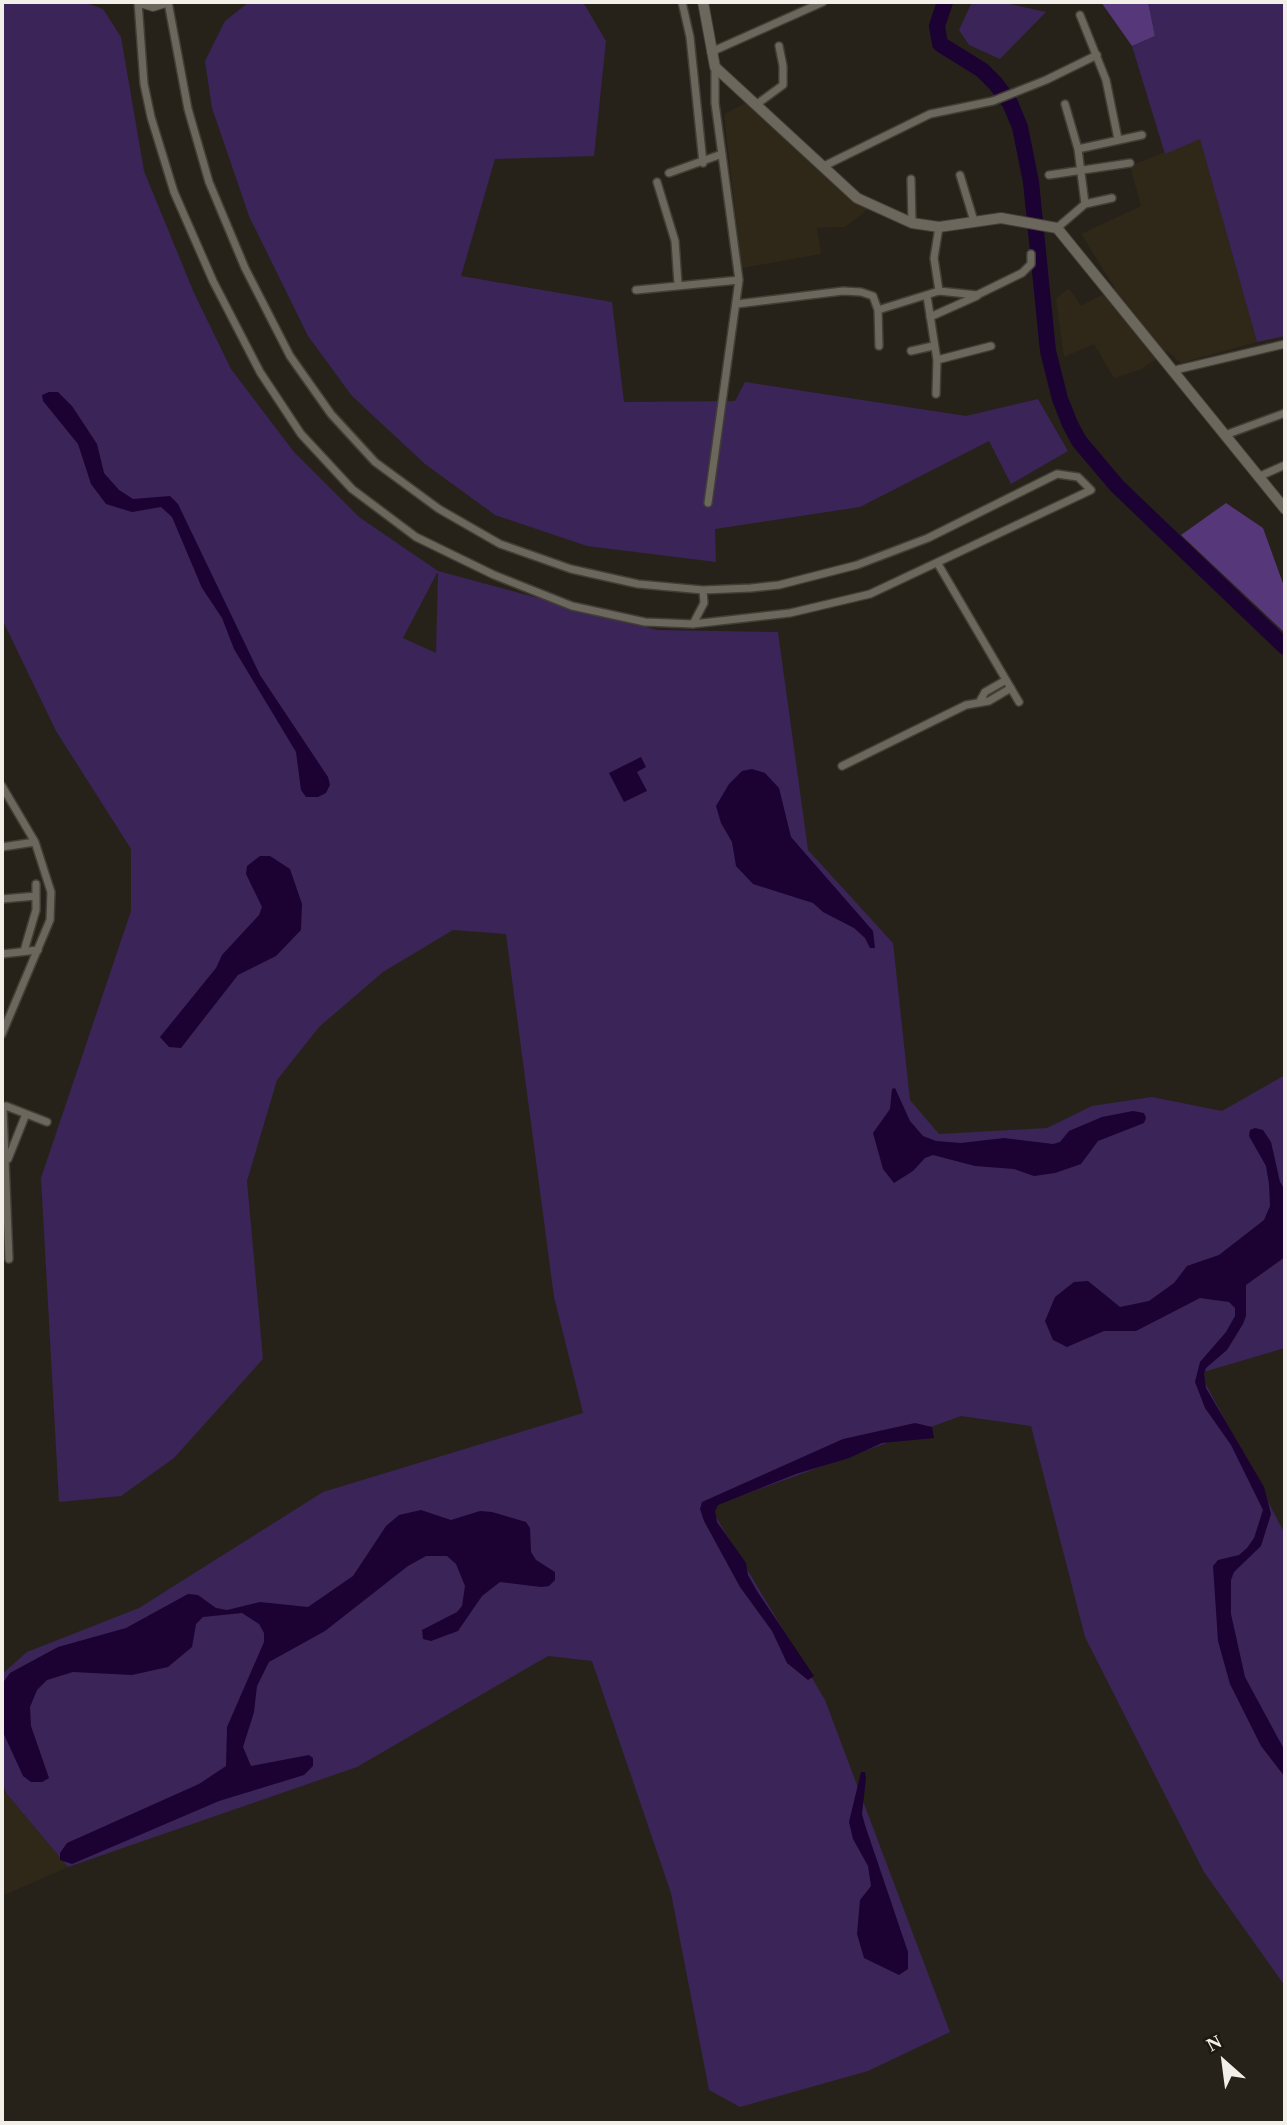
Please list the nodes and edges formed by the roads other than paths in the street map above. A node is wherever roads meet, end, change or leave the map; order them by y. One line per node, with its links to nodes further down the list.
1 (139, 2): 2 (street); 58 (street)
2 (167, 2): 57 (street)
3 (682, 2): 17 (street)
4 (703, 2): 8 (street)
5 (823, 2): 8 (street)
6 (1080, 16): 9 (street)
7 (779, 46): 11 (street)
8 (711, 52): 10 (street)
9 (1097, 55): 14 (street); 19 (street)
10 (715, 67): 11 (street); 16 (street)
11 (757, 104): 19 (street)
12 (1065, 104): 15 (street)
13 (1142, 135): 14 (street)
14 (1118, 139): 15 (street)
15 (1078, 149): 20 (street)
16 (720, 155): 17 (street); 33 (street)
17 (706, 161): 21 (street)
18 (1130, 163): 20 (street)
19 (822, 167): 29 (street)
20 (1080, 171): 22 (street); 27 (street)
21 (669, 173)
22 (1049, 175)
23 (960, 176): 28 (street)
24 (911, 179): 29 (street)
25 (657, 182): 34 (street)
26 (1112, 198): 27 (street)
27 (1085, 204): 31 (street)
28 (974, 221): 30 (street); 31 (street)
29 (912, 223): 30 (street)
30 (939, 227): 36 (street)
31 (1056, 227): 48 (street)
32 (1031, 254): 37 (street)
33 (736, 281): 34 (street); 39 (street)
34 (678, 284): 35 (street)
35 (636, 290)
36 (939, 291): 37 (street); 38 (street)
37 (978, 295): 41 (street)
38 (927, 296): 40 (street); 41 (street)
39 (737, 304): 40 (street); 54 (street)
40 (878, 310): 43 (street)
41 (930, 317): 44 (street)
42 (1285, 344): 48 (street)
43 (879, 346)
44 (933, 346): 46 (street); 47 (street)
45 (991, 346): 47 (street)
46 (911, 351)
47 (937, 360): 49 (street)
48 (1175, 370): 51 (street)
49 (936, 394)
50 (1285, 413): 51 (street)
51 (1225, 435): 53 (street)
52 (1285, 465): 53 (street)
53 (1258, 477): 55 (street)
54 (708, 503)
55 (1285, 509)
56 (938, 564): 57 (street); 58 (street); 59 (street)
57 (703, 590): 58 (street)
58 (694, 624)
59 (1006, 680): 60 (street); 61 (street)
60 (1011, 688): 61 (street); 62 (street)
61 (980, 701): 63 (street)
62 (1019, 702)
63 (842, 766)
64 (2, 786): 65 (street)
65 (35, 842): 66 (street); 70 (street)
66 (2, 847)
67 (36, 884): 68 (street)
68 (36, 896): 69 (street); 71 (street)
69 (2, 899)
70 (38, 950): 71 (street); 73 (street)
71 (24, 951): 72 (street)
72 (2, 954)
73 (2, 1034)
74 (26, 1114): 75 (street); 76 (street); 77 (street)
75 (47, 1122)
76 (2, 1123): 77 (street)
77 (7, 1161): 78 (street)
78 (9, 1259)

